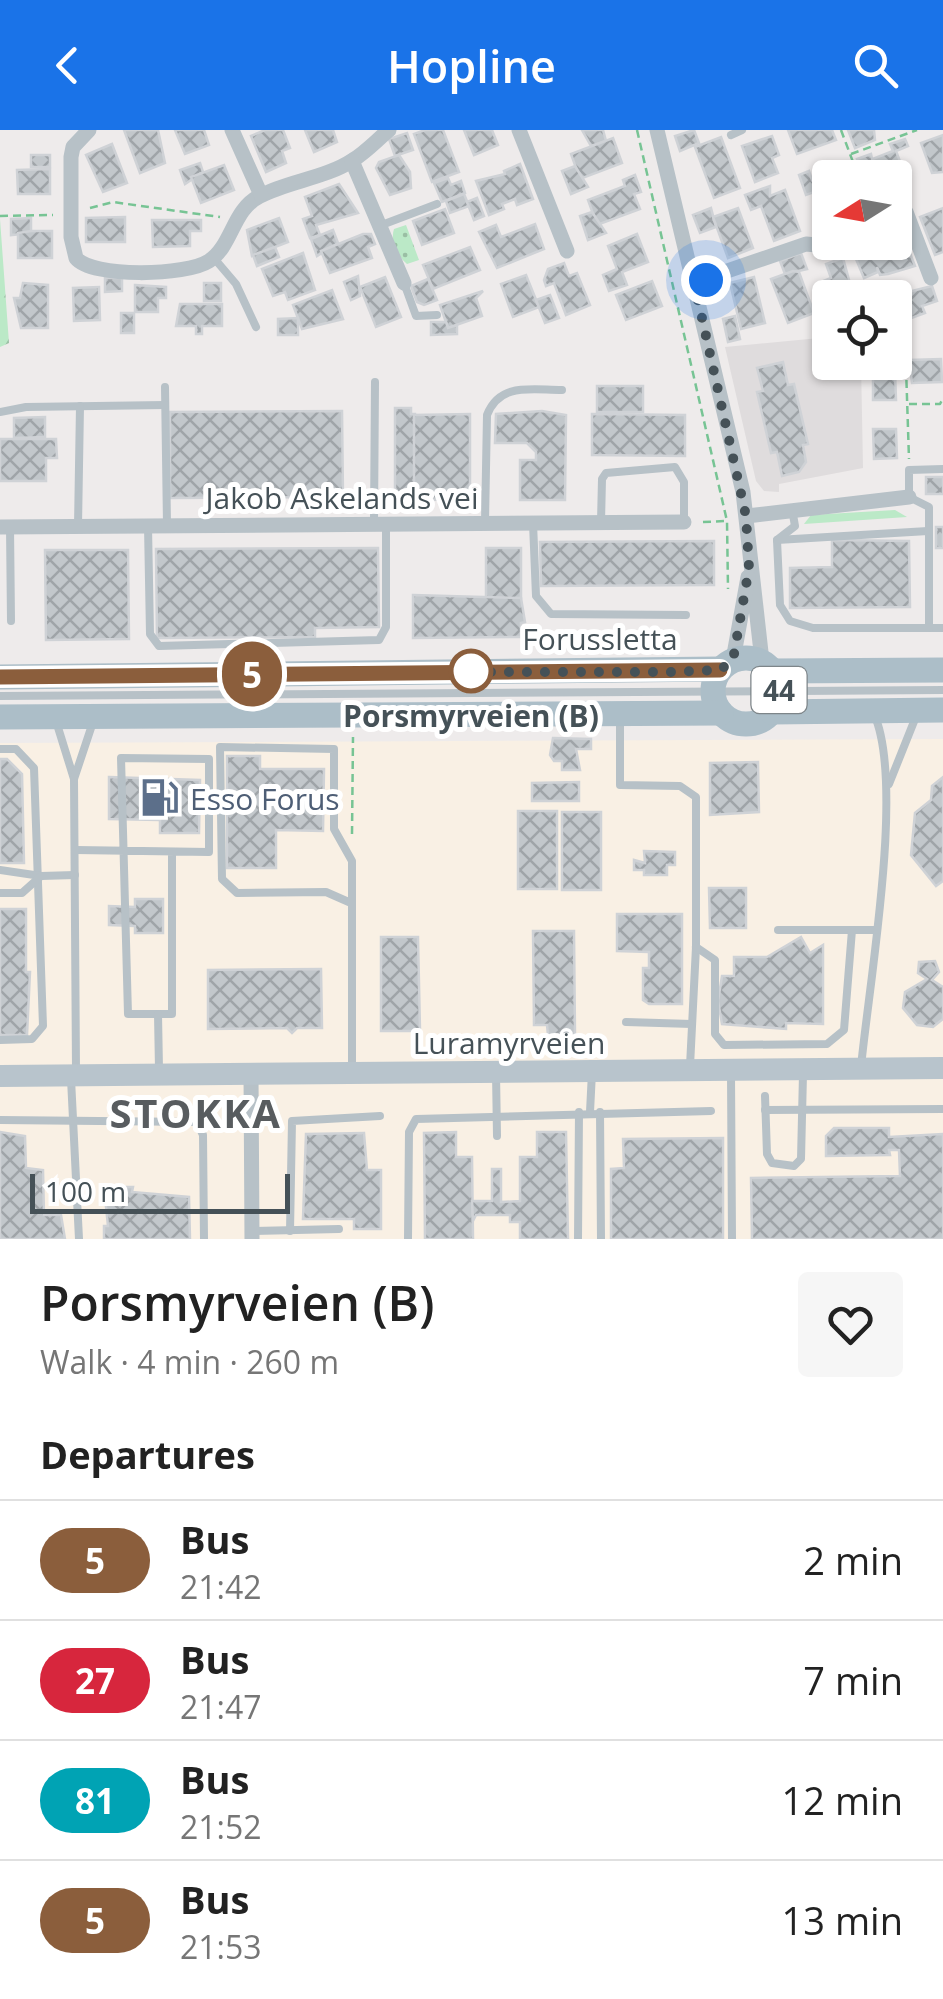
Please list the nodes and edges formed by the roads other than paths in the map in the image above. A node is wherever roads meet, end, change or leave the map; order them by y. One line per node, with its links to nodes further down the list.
1 (88, 130): 15 (street)
2 (232, 130): 9 (street)
3 (388, 130): 8 (street)
4 (518, 130): 14 (street)
5 (657, 130): 17 (street)
6 (742, 130): 7 (lane)
7 (731, 135)
8 (352, 161): 9 (street); 11 (street)
9 (261, 195): 15 (street)
10 (437, 204): 11 (lane)
11 (379, 226): 18 (street)
12 (912, 228): 16 (street)
13 (812, 245): 17 (street)
14 (567, 250)
15 (213, 257): 20 (lane)
16 (931, 278)
17 (694, 282): 32 (street)
18 (404, 283): 19 (lane)
19 (437, 315)
20 (256, 327)
21 (376, 382): 37 (lane)
22 (165, 387): 24 (lane)
23 (562, 390): 35 (lane)
24 (165, 405): 25 (lane); 40 (lane)
25 (80, 406): 26 (lane); 38 (lane)
26 (0, 412)
27 (943, 469): 28 (lane)
28 (908, 497): 29 (lane); 31 (street)
29 (930, 508): 30 (lane); 42 (lane)
30 (943, 508)
31 (792, 510): 32 (street); 43 (lane)
32 (746, 516): 44 (street)
33 (601, 522): 34 (street, Jakob Askelands vei); 34 (lane); 36 (street, Jakob Askelands vei)
34 (684, 522)
35 (484, 523): 36 (street, Jakob Askelands vei); 37 (street, Jakob Askelands vei)
36 (533, 523): 45 (lane)
37 (380, 524): 39 (lane); 40 (street, Jakob Askelands vei)
38 (78, 526): 39 (street, Jakob Askelands vei); 41 (street, Jakob Askelands vei)
39 (148, 526): 40 (street, Jakob Askelands vei)
40 (167, 526)
41 (5, 527): 46 (lane)
42 (928, 531): 43 (lane); 47 (lane)
43 (777, 540): 47 (lane)
44 (749, 568): 51 (street); 52 (street)
45 (686, 615)
46 (11, 621)
47 (928, 628): 48 (lane)
48 (943, 628)
49 (943, 670): 52 (main road, 44)
50 (0, 677): 51 (main road, Forussletta / 44)
51 (722, 684): 52 (main road, 44); 52 (main road, 44); 54 (lane); 58 (main road, 44)
52 (771, 684): 53 (lane); 55 (main road, 44)
53 (943, 690)
54 (0, 696)
55 (872, 710): 56 (main road, 44); 63 (lane)
56 (931, 710): 63 (lane)
57 (55, 716): 58 (main road, 44); 59 (main road, 44); 62 (lane)
58 (95, 716): 62 (lane)
59 (0, 717)
60 (620, 726): 75 (lane)
61 (0, 749): 69 (lane)
62 (74, 779): 64 (lane)
63 (887, 788): 74 (lane)
64 (76, 850): 65 (lane); 68 (lane)
65 (126, 851): 66 (lane); 66 (lane); 76 (lane)
66 (172, 852): 76 (lane)
67 (0, 870): 69 (lane)
68 (75, 874): 69 (lane); 89 (lane)
69 (41, 876): 70 (lane); 79 (lane)
70 (0, 893)
71 (351, 903): 71 (lane); 87 (lane)
72 (778, 930): 73 (lane)
73 (852, 930): 74 (lane); 75 (lane)
74 (874, 930): 80 (lane)
75 (696, 947): 78 (lane)
76 (158, 1014): 90 (lane)
77 (626, 1022): 78 (lane)
78 (692, 1024): 84 (lane)
79 (0, 1040)
80 (861, 1068): 81 (street, Luramyrveien); 83 (street, Luramyrveien)
81 (943, 1068)
82 (731, 1069): 83 (street, Luramyrveien); 84 (street, Luramyrveien); 112 (lane)
83 (803, 1069): 93 (lane)
84 (690, 1070): 85 (street, Luramyrveien)
85 (592, 1072): 88 (street, Luramyrveien); 97 (lane)
86 (252, 1073): 87 (street, Luramyrveien); 90 (street, Luramyrveien); 106 (street)
87 (352, 1073): 88 (street, Luramyrveien)
88 (496, 1073): 99 (lane)
89 (74, 1074): 90 (street, Luramyrveien); 91 (street, Luramyrveien); 102 (lane)
90 (159, 1074)
91 (0, 1076)
92 (765, 1096): 94 (lane)
93 (800, 1109): 94 (lane); 94 (lane); 95 (lane)
94 (765, 1110)
95 (943, 1110)
96 (579, 1112): 97 (lane); 99 (lane); 110 (lane)
97 (596, 1112): 98 (lane); 111 (lane)
98 (711, 1112)
99 (497, 1115): 103 (lane); 109 (lane)
100 (380, 1116): 105 (lane)
101 (0, 1120): 102 (lane)
102 (71, 1122): 107 (lane); 108 (lane)
103 (497, 1136)
104 (339, 1230): 105 (lane)
105 (290, 1231): 106 (lane)
106 (252, 1235)
107 (79, 1239)
108 (204, 1239)
109 (408, 1239)
110 (578, 1239)
111 (601, 1239)
112 (732, 1239)

